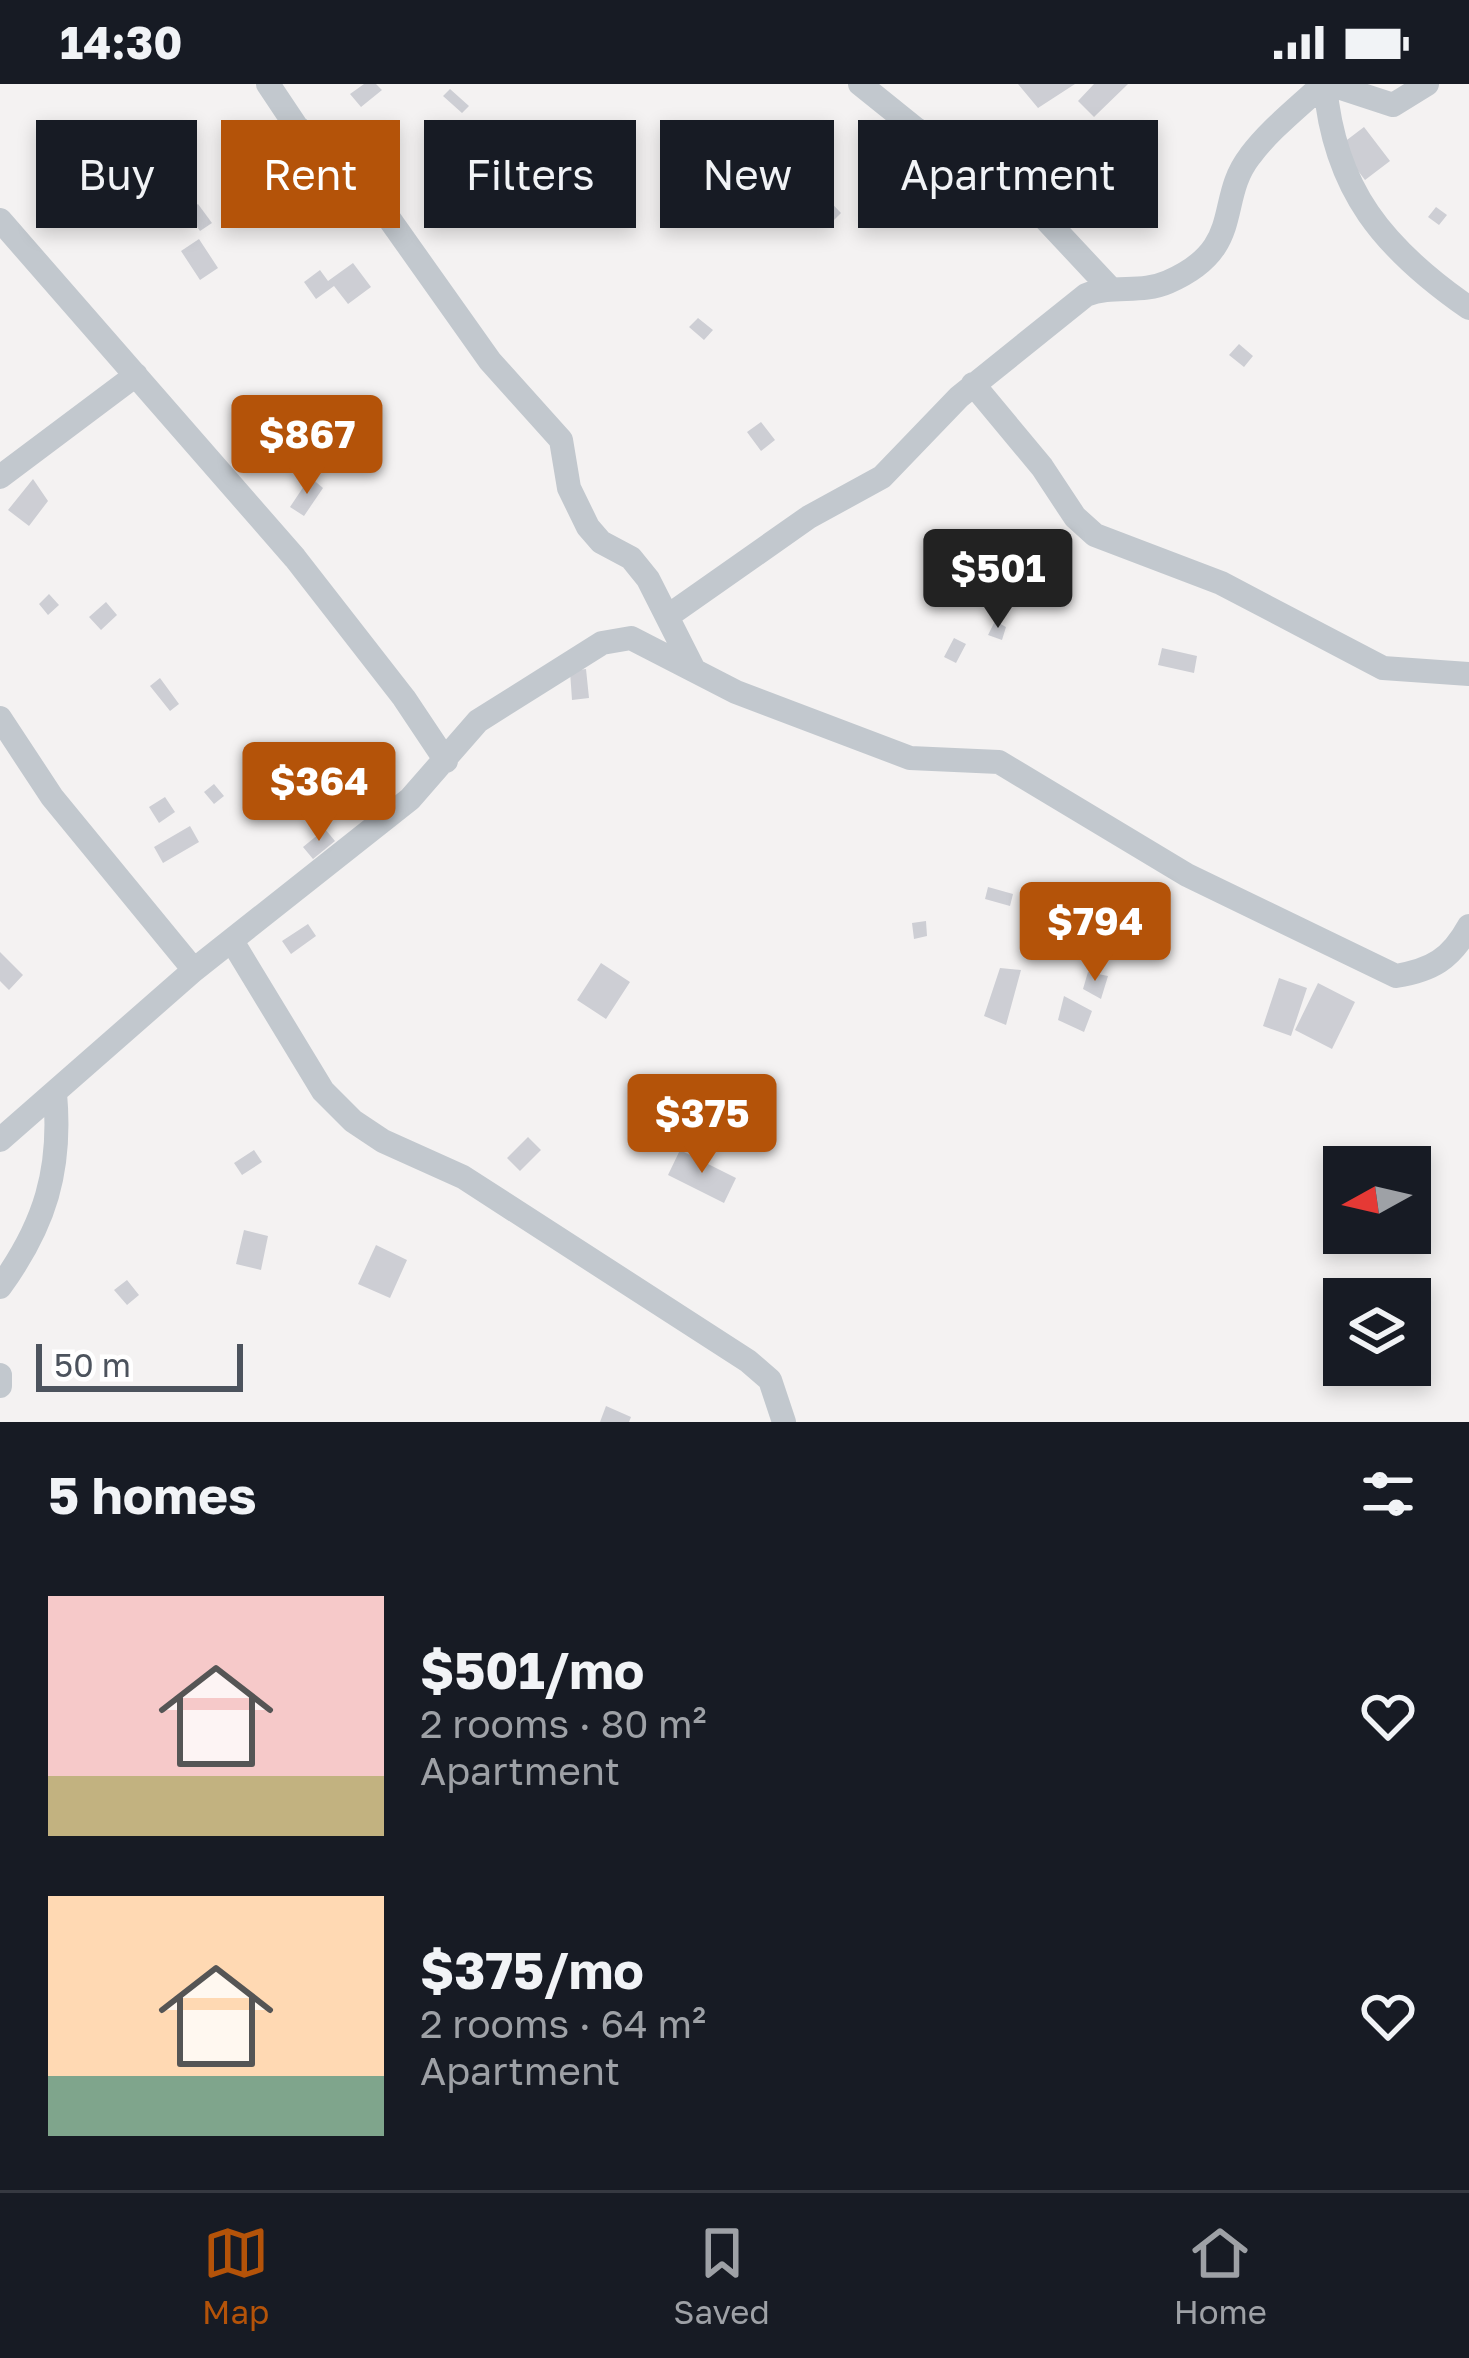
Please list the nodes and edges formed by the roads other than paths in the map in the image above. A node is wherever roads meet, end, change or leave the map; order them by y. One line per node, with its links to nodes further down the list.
1 (268, 84): 11 (street)
2 (860, 84): 6 (street)
3 (1326, 84): 4 (street); 6 (street); 7 (street)
4 (1427, 84)
5 (0, 220): 8 (street)
6 (1108, 286): 9 (street)
7 (1469, 308)
8 (136, 375): 10 (street); 15 (street)
9 (973, 384): 11 (street); 13 (street)
10 (0, 477)
11 (668, 616): 12 (street)
12 (692, 666): 15 (street); 16 (street)
13 (1469, 674)
14 (0, 718): 18 (street)
15 (446, 761): 17 (street)
16 (1469, 926)
17 (232, 941): 18 (street); 24 (street)
18 (194, 970): 19 (street)
19 (55, 1093): 20 (street); 21 (street)
20 (3, 1130)
21 (0, 1287)
22 (0, 1375): 23 (street)
23 (0, 1386)
24 (784, 1422)

